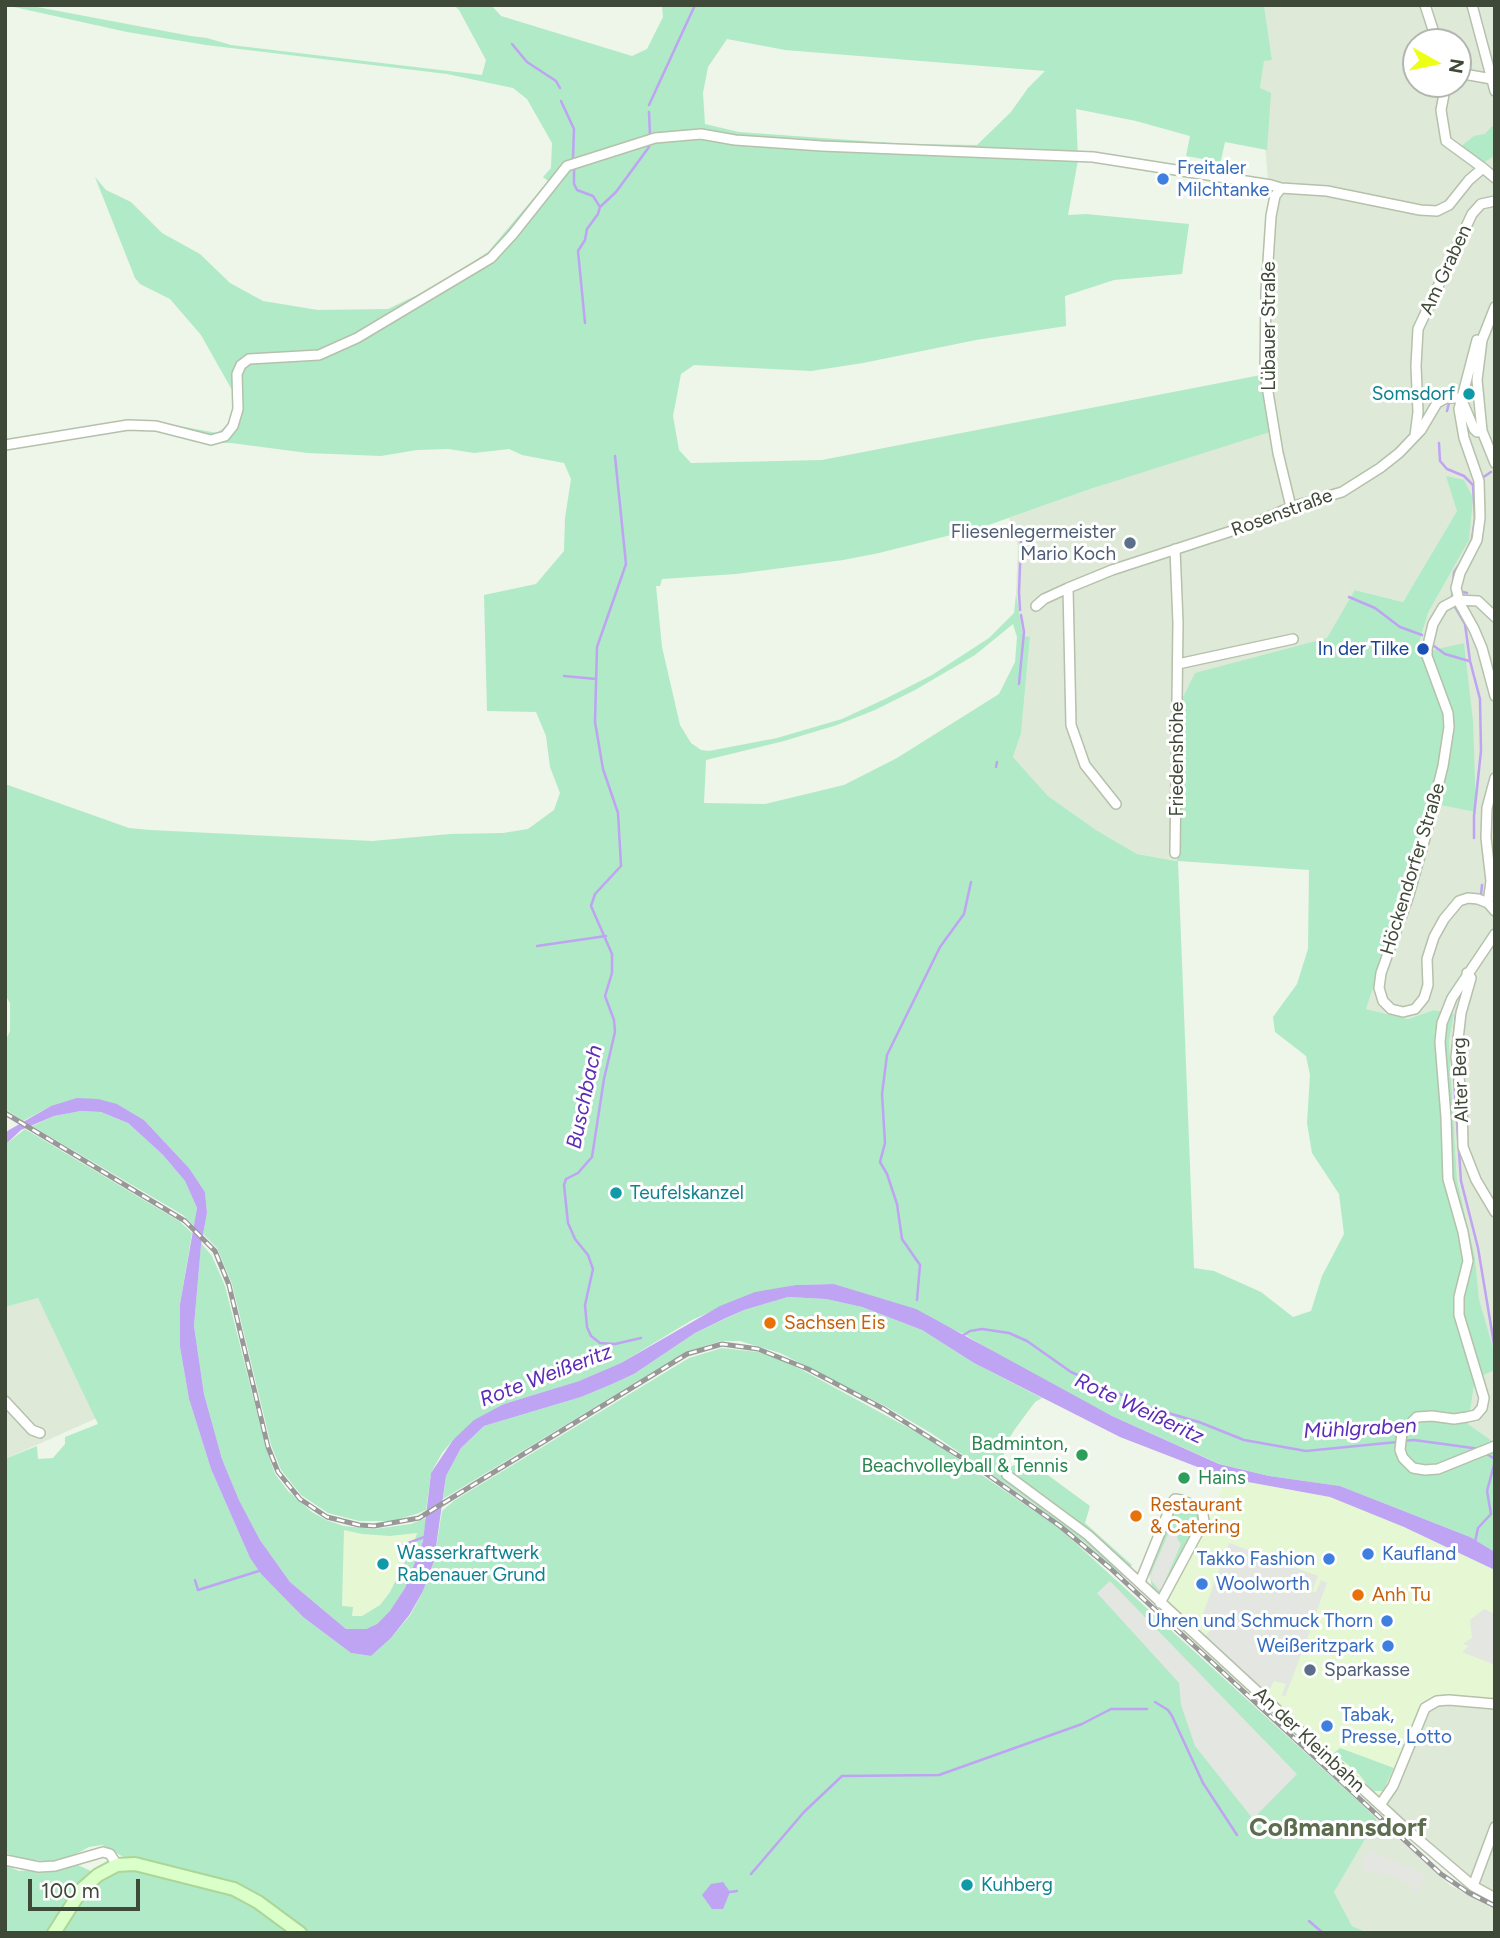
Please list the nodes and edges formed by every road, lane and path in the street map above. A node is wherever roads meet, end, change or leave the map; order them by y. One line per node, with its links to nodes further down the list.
1 (1425, 5): 3 (street)
2 (1472, 5): 5 (street)
3 (1432, 28)
4 (1472, 75): 5 (street)
5 (1492, 79): 6 (street)
6 (1495, 91)
7 (1443, 98): 8 (street)
8 (1483, 168): 9 (street); 10 (street)
9 (1495, 178)
10 (1281, 188): 17 (street); 19 (street, Lübauer Straße)
11 (1495, 201): 16 (street, Am Graben)
12 (1495, 307): 15 (street)
13 (1477, 340): 14 (street)
14 (1461, 398): 15 (street); 16 (street, Rosenstraße); 22 (street)
15 (1482, 431): 18 (street)
16 (1414, 438): 19 (street, Rosenstraße)
17 (5, 445)
18 (1495, 463)
19 (1291, 507): 20 (street, Rosenstraße)
20 (1175, 549): 21 (street, Rosenstraße); 26 (street, Friedenshöhe)
21 (1068, 588): 23 (street, Rosenstraße); 29 (street)
22 (1455, 600): 24 (street); 27 (street); 31 (street, Höckendorfer Straße)
23 (1036, 606)
24 (1495, 617)
25 (1293, 639): 26 (street)
26 (1178, 664): 30 (street, Friedenshöhe)
27 (1495, 696)
28 (1495, 778): 31 (street)
29 (1116, 804)
30 (1175, 853)
31 (1491, 907)
32 (1495, 934): 33 (street)
33 (1467, 974): 34 (street, Alter Berg); 37 (street)
34 (1495, 1212)
35 (5, 1401): 36 (street)
36 (40, 1433)
37 (1495, 1446)
38 (1007, 1475): 39 (street, An der Kleinbahn)
39 (1140, 1582): 40 (street, An der Kleinbahn); 40 (street)
40 (1160, 1603): 42 (street, An der Kleinbahn)
41 (1495, 1704): 42 (street)
42 (1380, 1805): 46 (street, An der Kleinbahn)
43 (1495, 1827): 46 (street)
44 (5, 1860): 45 (street)
45 (117, 1865): 48 (main road); 49 (main road)
46 (1473, 1886): 47 (street, An der Kleinbahn)
47 (1495, 1898)
48 (55, 1929)
49 (300, 1933)

